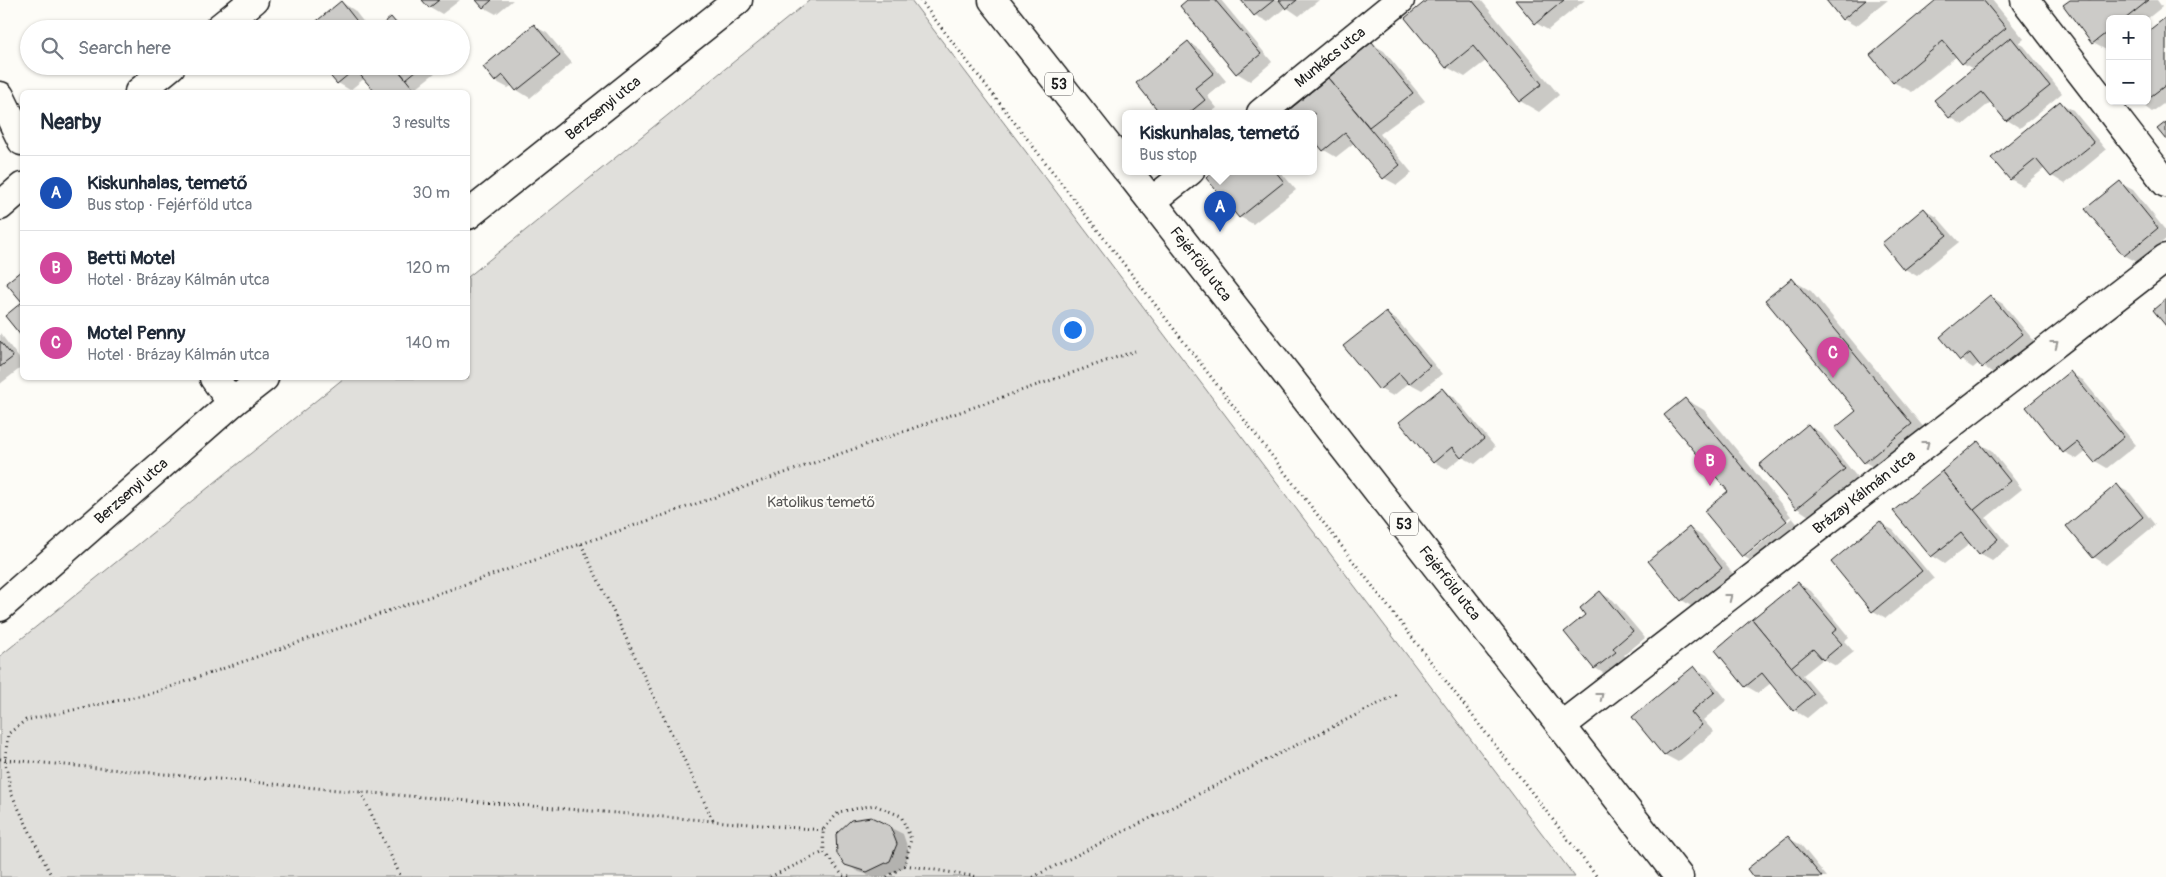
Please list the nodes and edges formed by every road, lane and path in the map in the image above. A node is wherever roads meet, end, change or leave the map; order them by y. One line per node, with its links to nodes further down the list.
1 (254, 0): 7 (street)
2 (738, 0): 20 (street, Berzsenyi utca)
3 (920, 0): 44 (path)
4 (993, 0): 13 (street, Fejérföld utca / 53)
5 (1400, 0): 11 (street, Munkács utca)
6 (2025, 0): 16 (street)
7 (229, 20)
8 (160, 75): 9 (street)
9 (141, 90)
10 (0, 96): 12 (street)
11 (1265, 110)
12 (20, 136)
13 (1122, 164)
14 (1131, 175): 18 (street, Fejérföld utca / 53)
15 (1185, 175): 18 (street)
16 (2166, 183)
17 (20, 189): 19 (street)
18 (1152, 201): 29 (street, Fejérföld utca / 53)
19 (0, 206)
20 (470, 214)
21 (2166, 258): 29 (street, Brázay Kálmán utca, one-way to 21)
22 (1135, 351): 26 (path)
23 (215, 380): 25 (street)
24 (261, 380): 25 (street, Berzsenyi utca)
25 (232, 403): 27 (street, Berzsenyi utca)
26 (581, 544): 31 (path); 33 (path)
27 (0, 607)
28 (1396, 695): 43 (path)
29 (1562, 726): 45 (street, Fejérföld utca / 53)
30 (0, 759): 31 (path)
31 (5, 759): 32 (path); 37 (path)
32 (360, 792): 33 (path); 38 (path)
33 (713, 820): 34 (path)
34 (823, 830): 35 (path); 36 (path)
35 (824, 852): 39 (path); 40 (path)
36 (905, 865): 41 (path); 42 (path)
37 (52, 877)
38 (401, 877)
39 (770, 877)
40 (849, 877)
41 (887, 877)
42 (978, 877)
43 (1033, 877)
44 (1596, 877)
45 (1680, 877)

